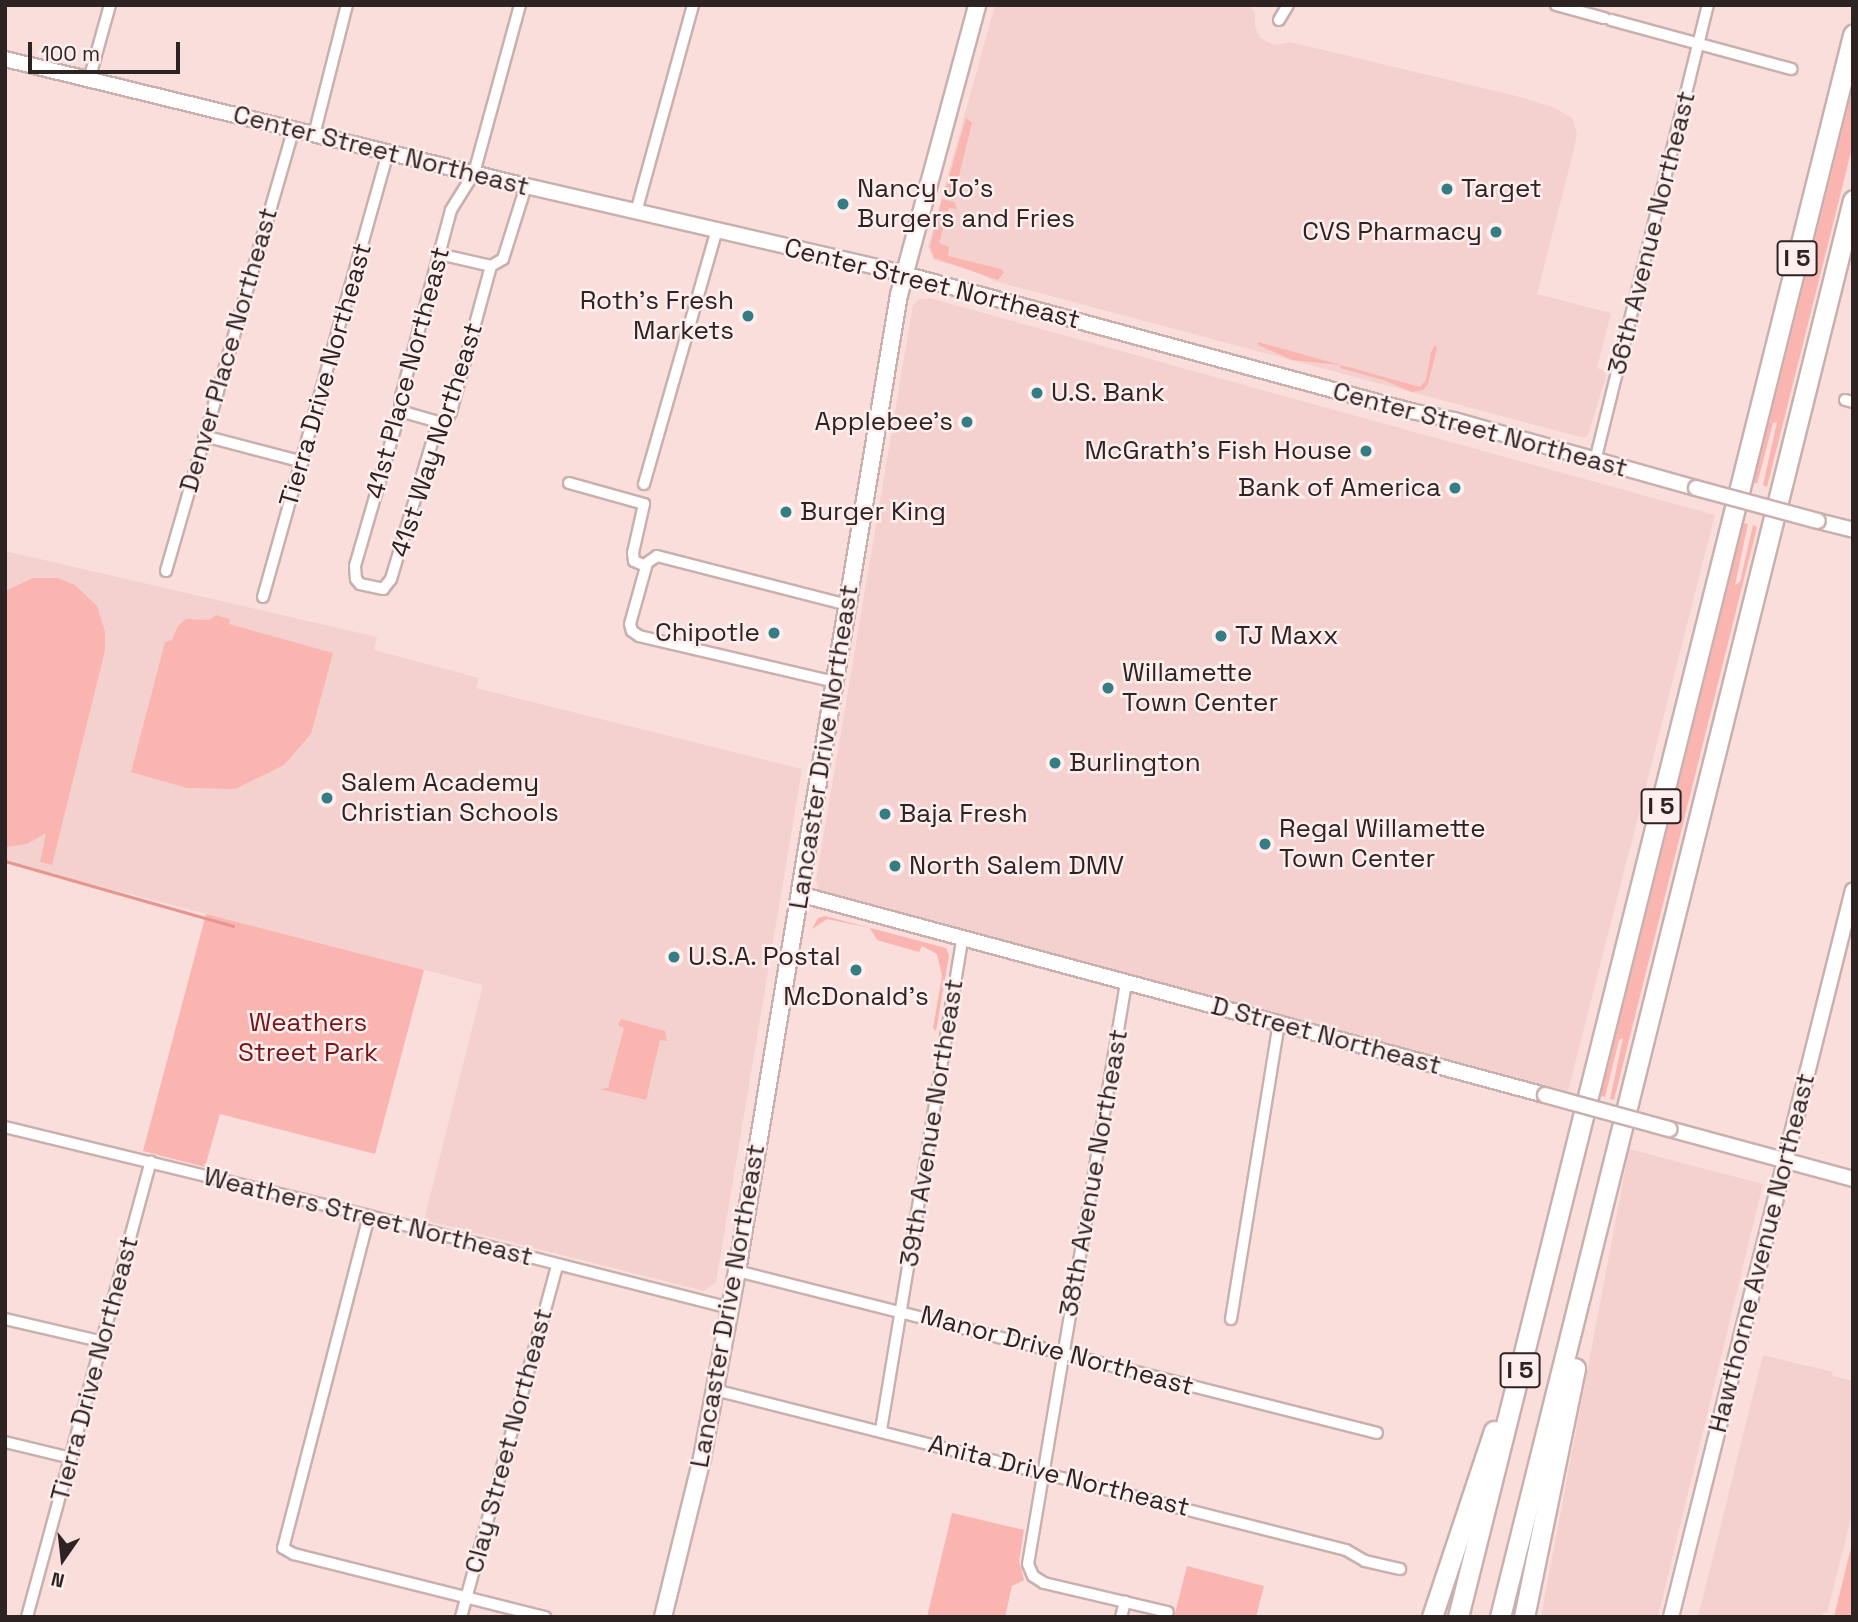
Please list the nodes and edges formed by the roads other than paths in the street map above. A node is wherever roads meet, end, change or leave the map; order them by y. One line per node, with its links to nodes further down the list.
1 (110, 5): 14 (street)
2 (347, 5): 16 (street)
3 (520, 5): 18 (street, 41st Place Northeast)
4 (693, 5): 21 (street)
5 (977, 5): 25 (main road, Lancaster Drive Northeast)
6 (1288, 5): 9 (street)
7 (1556, 5): 11 (street)
8 (1708, 5): 11 (street, 36th Avenue Northeast)
9 (1279, 20)
10 (1853, 35): 59 (highway, I 5)
11 (1698, 45): 13 (street); 29 (street, 36th Avenue Northeast)
12 (5, 59): 14 (main road, Center Street Northeast)
13 (1791, 69)
14 (89, 80): 15 (main road, Center Street Northeast)
15 (293, 130): 16 (main road, Center Street Northeast); 28 (street, Denver Place Northeast)
16 (314, 135): 17 (main road, Center Street Northeast)
17 (388, 153): 18 (main road, Center Street Northeast); 30 (street, Tierra Drive Northeast)
18 (474, 173): 19 (main road, Center Street Northeast); 23 (street, 41st Place Northeast)
19 (526, 186): 21 (main road, Center Street Northeast); 24 (street, 41st Way Northeast)
20 (1853, 200): 46 (highway, I 5)
21 (636, 212): 22 (main road, Center Street Northeast)
22 (717, 229): 25 (main road, Center Street Northeast); 32 (street)
23 (439, 254): 24 (street); 26 (street, 41st Place Northeast)
24 (491, 267): 27 (street, 41st Way Northeast)
25 (903, 274): 29 (main road, Center Street Northeast); 38 (main road, Lancaster Drive Northeast)
26 (400, 411): 27 (street); 36 (street, 41st Place Northeast)
27 (438, 422): 36 (street, 41st Way Northeast)
28 (204, 436): 30 (street); 35 (street, Denver Place Northeast)
29 (1595, 461): 33 (main road, Center Street Northeast, bridge)
30 (303, 462): 37 (street, Tierra Drive Northeast)
31 (569, 483): 34 (street)
32 (644, 484)
33 (1853, 530)
34 (648, 561): 38 (street); 39 (street)
35 (166, 571)
36 (356, 579)
37 (263, 597)
38 (848, 605): 39 (main road, Lancaster Drive Northeast)
39 (835, 682): 41 (main road, Lancaster Drive Northeast)
40 (1853, 890): 47 (main road, Hawthorne Avenue Northeast)
41 (799, 894): 42 (main road, D Street Northeast); 52 (main road, Lancaster Drive Northeast)
42 (962, 939): 43 (main road, D Street Northeast); 54 (street, 39th Avenue Northeast)
43 (1126, 983): 44 (main road, D Street Northeast); 58 (street, 38th Avenue Northeast)
44 (1279, 1024): 47 (main road, D Street Northeast, bridge); 56 (street)
45 (5, 1128): 48 (street, Weathers Street Northeast)
46 (1614, 1157): 77 (highway, I 5); 78 (highway, I 5)
47 (1785, 1161): 49 (main road, D Street Northeast); 79 (main road, Hawthorne Avenue Northeast)
48 (151, 1162): 50 (street, Weathers Street Northeast); 57 (street, Tierra Drive Northeast)
49 (1853, 1179)
50 (369, 1216): 51 (street, Weathers Street Northeast); 67 (street)
51 (557, 1265): 53 (street, Weathers Street Northeast); 67 (street, Clay Street Northeast)
52 (737, 1271): 53 (main road, Lancaster Drive Northeast); 54 (street, Manor Drive Northeast)
53 (730, 1308): 60 (main road, Lancaster Drive Northeast)
54 (901, 1311): 58 (street, Manor Drive Northeast); 61 (street, 39th Avenue Northeast)
55 (5, 1319): 57 (street)
56 (1231, 1319)
57 (104, 1342): 64 (street, Tierra Drive Northeast)
58 (1063, 1354): 62 (street, Manor Drive Northeast); 65 (street, 38th Avenue Northeast)
59 (1521, 1365): 75 (highway); 76 (highway, I 5)
60 (715, 1390): 61 (street, Anita Drive Northeast); 73 (main road, Lancaster Drive Northeast)
61 (881, 1430): 65 (street, Anita Drive Northeast)
62 (1377, 1433)
63 (5, 1442): 64 (street)
64 (71, 1458): 70 (street, Tierra Drive Northeast)
65 (1046, 1472): 66 (street, Anita Drive Northeast); 68 (street, 38th Avenue Northeast)
66 (1400, 1569)
67 (467, 1597): 71 (street, Clay Street Northeast); 72 (street)
68 (1125, 1602): 69 (street); 74 (street)
69 (1168, 1612)
70 (27, 1617)
71 (461, 1617)
72 (545, 1617)
73 (663, 1617)
74 (1121, 1617)
75 (1432, 1617)
76 (1458, 1617)
77 (1500, 1617)
78 (1524, 1617)
79 (1671, 1617)

